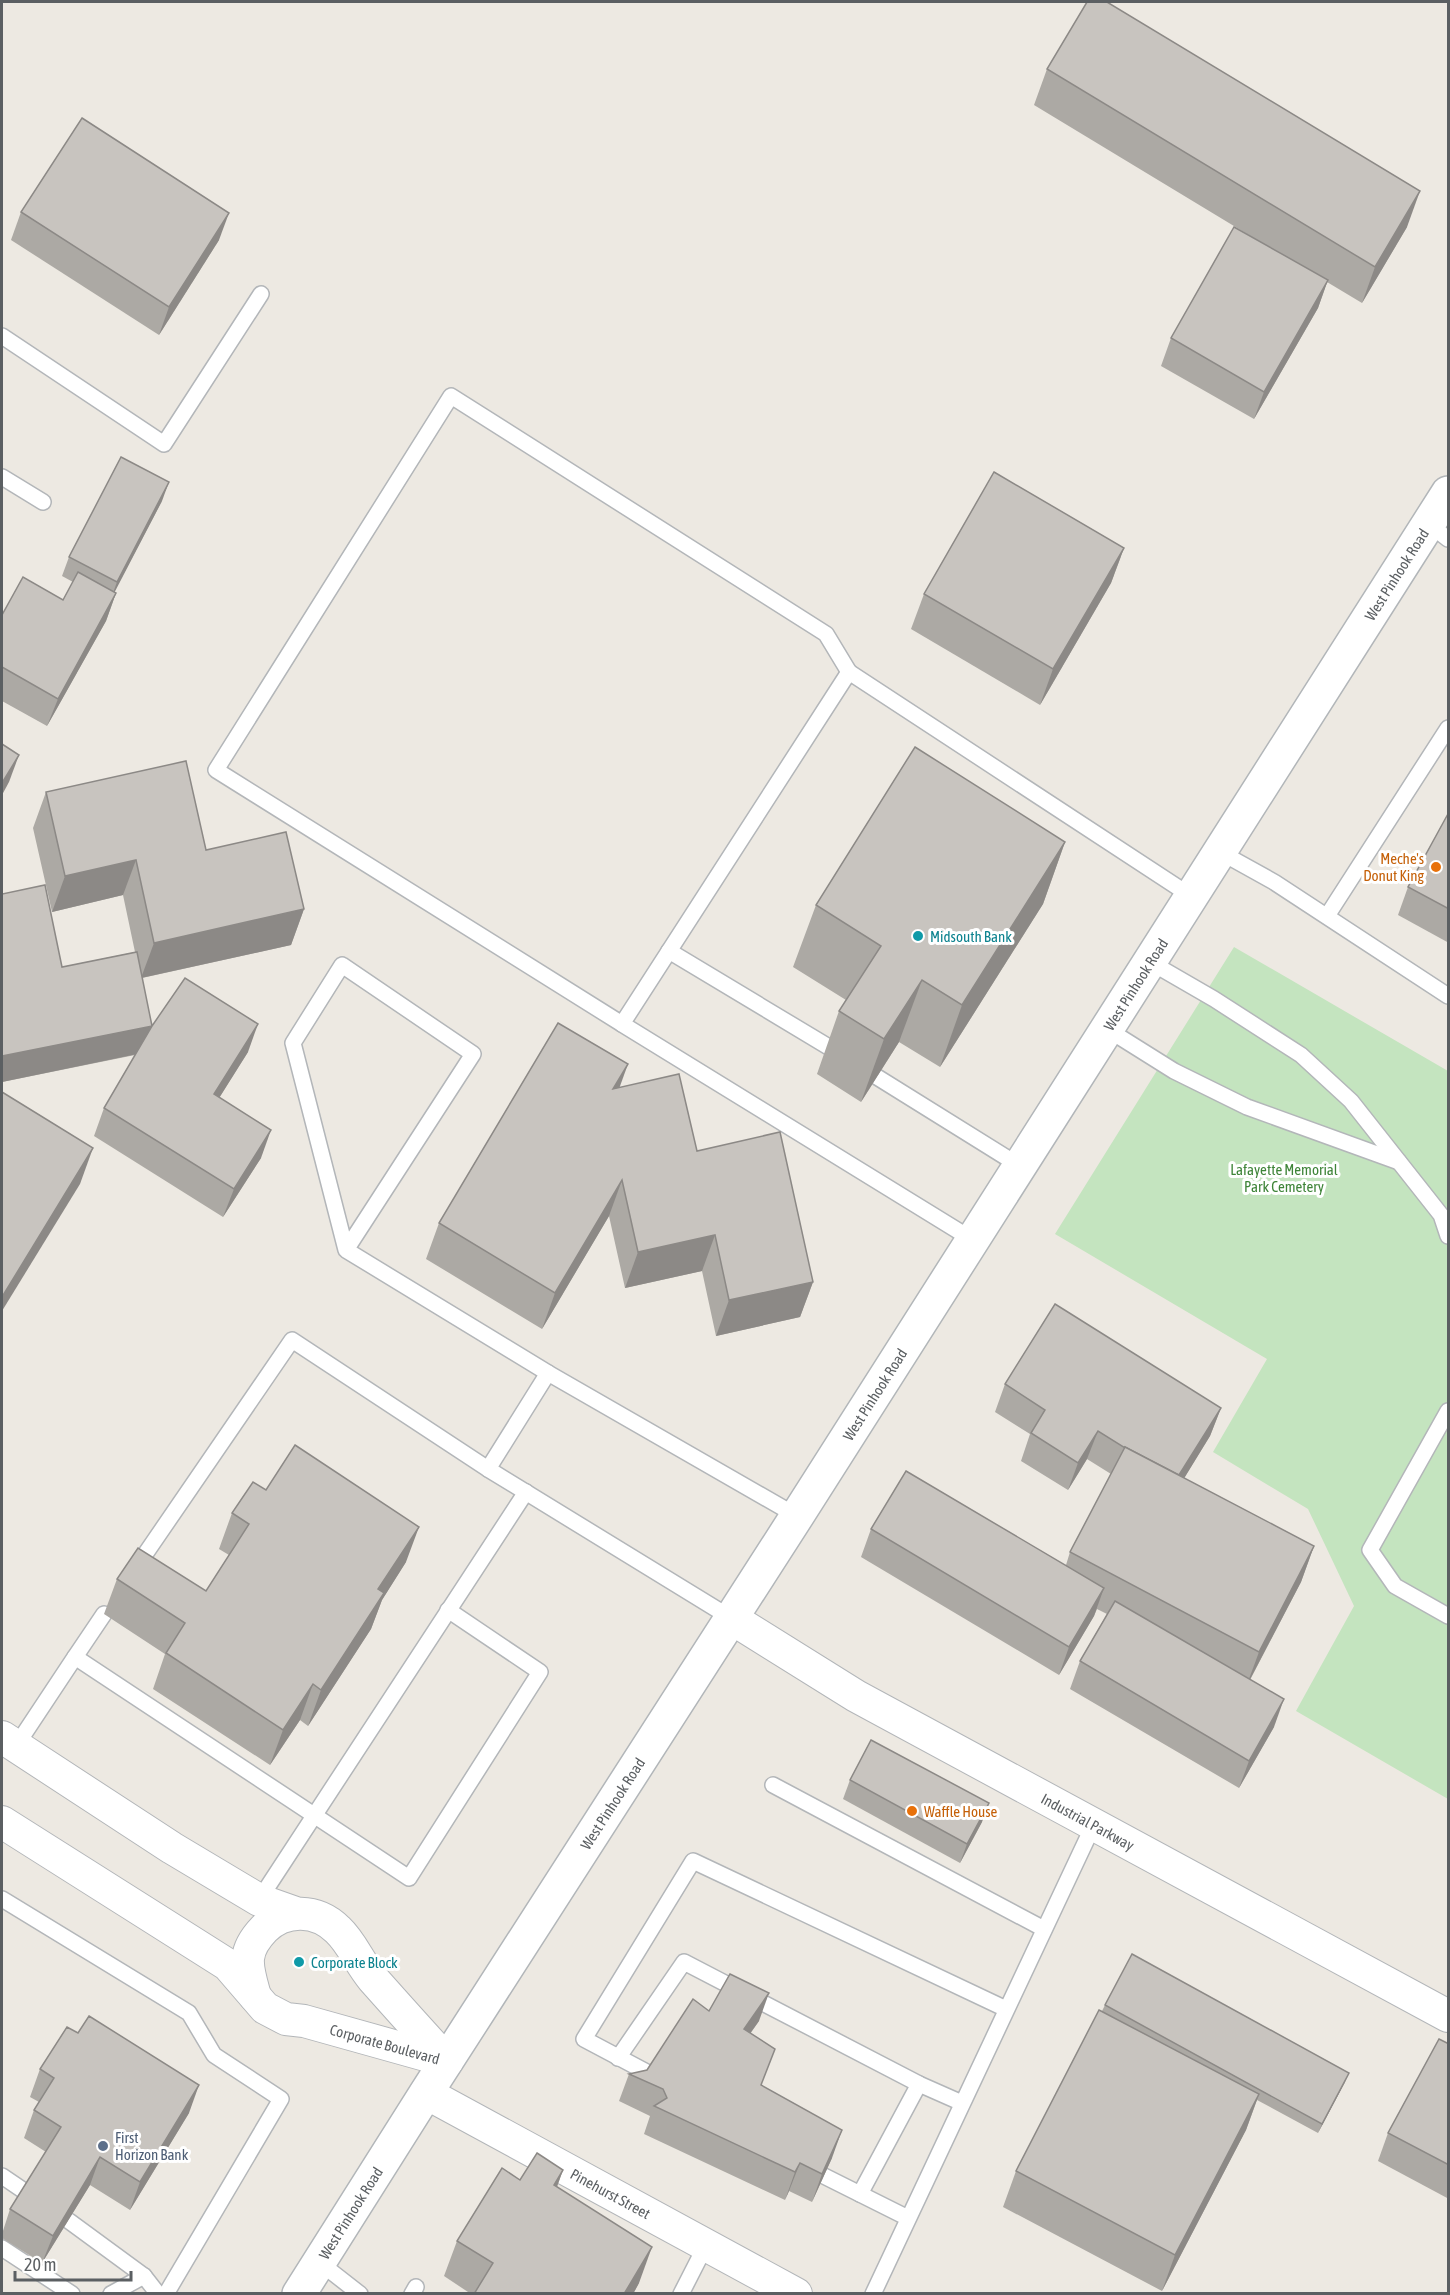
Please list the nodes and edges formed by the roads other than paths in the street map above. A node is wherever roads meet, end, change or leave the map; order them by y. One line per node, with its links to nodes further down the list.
1 (261, 294): 2 (lane)
2 (2, 336)
3 (2, 477): 5 (lane)
4 (1449, 493): 6 (main road, West Pinhook Road)
5 (43, 502)
6 (1439, 531): 9 (main road, West Pinhook Road)
7 (849, 672): 10 (lane); 12 (lane); 15 (lane)
8 (1449, 728): 11 (lane)
9 (1220, 852): 10 (main road, West Pinhook Road); 11 (lane)
10 (1191, 896): 13 (main road, West Pinhook Road)
11 (1327, 916): 14 (lane)
12 (669, 951): 15 (lane); 17 (lane)
13 (1150, 962): 16 (main road, West Pinhook Road); 19 (lane)
14 (1449, 996)
15 (622, 1024): 22 (lane)
16 (1107, 1029): 19 (lane); 20 (main road, West Pinhook Road)
17 (832, 1049)
18 (877, 1077): 20 (lane)
19 (1398, 1162): 21 (lane)
20 (1020, 1166): 22 (main road, West Pinhook Road)
21 (1449, 1236)
22 (973, 1240): 28 (main road, West Pinhook Road)
23 (346, 1250): 23 (lane); 24 (lane)
24 (548, 1373): 26 (lane); 28 (lane)
25 (1449, 1412): 32 (lane)
26 (488, 1469): 27 (lane); 29 (lane)
27 (526, 1492): 30 (lane); 33 (lane)
28 (798, 1516): 33 (main road, West Pinhook Road)
29 (125, 1584)
30 (448, 1610): 37 (lane); 37 (lane)
31 (104, 1614): 34 (lane)
32 (1449, 1616)
33 (731, 1618): 39 (street, Industrial Parkway); 48 (main road, West Pinhook Road)
34 (75, 1657): 35 (lane); 37 (lane)
35 (9, 1742): 41 (street, Corporate Boulevard)
36 (773, 1785): 43 (lane)
37 (315, 1814): 41 (lane)
38 (2, 1822): 44 (street, Corporate Boulevard)
39 (1094, 1824): 43 (lane); 46 (street, Industrial Parkway)
40 (2, 1899): 66 (lane)
41 (259, 1900): 42 (street, Corporate Boulevard)
42 (293, 1912): 44 (street); 48 (street, Corporate Boulevard)
43 (1044, 1929): 45 (lane)
44 (255, 1996): 48 (street, Corporate Boulevard)
45 (1006, 2009): 47 (lane); 52 (lane)
46 (1449, 2016)
47 (618, 2058): 49 (lane); 50 (lane)
48 (447, 2061): 51 (main road, West Pinhook Road)
49 (652, 2075)
50 (920, 2084): 52 (lane); 56 (lane)
51 (426, 2093): 59 (street, Pinehurst Street); 61 (main road, West Pinhook Road)
52 (962, 2103): 57 (lane)
53 (2, 2176): 55 (lane)
54 (824, 2176): 56 (lane)
55 (27, 2193)
56 (860, 2194): 57 (lane)
57 (908, 2218): 71 (lane)
58 (69, 2221): 62 (lane)
59 (706, 2245): 69 (lane); 70 (street, Pinehurst Street)
60 (2, 2248): 63 (lane)
61 (319, 2262): 67 (main road, West Pinhook Road); 68 (lane)
62 (144, 2276): 64 (lane); 65 (lane)
63 (72, 2294)
64 (111, 2294)
65 (158, 2294)
66 (166, 2294)
67 (299, 2294)
68 (360, 2294)
69 (681, 2294)
70 (796, 2294)
71 (873, 2294)

